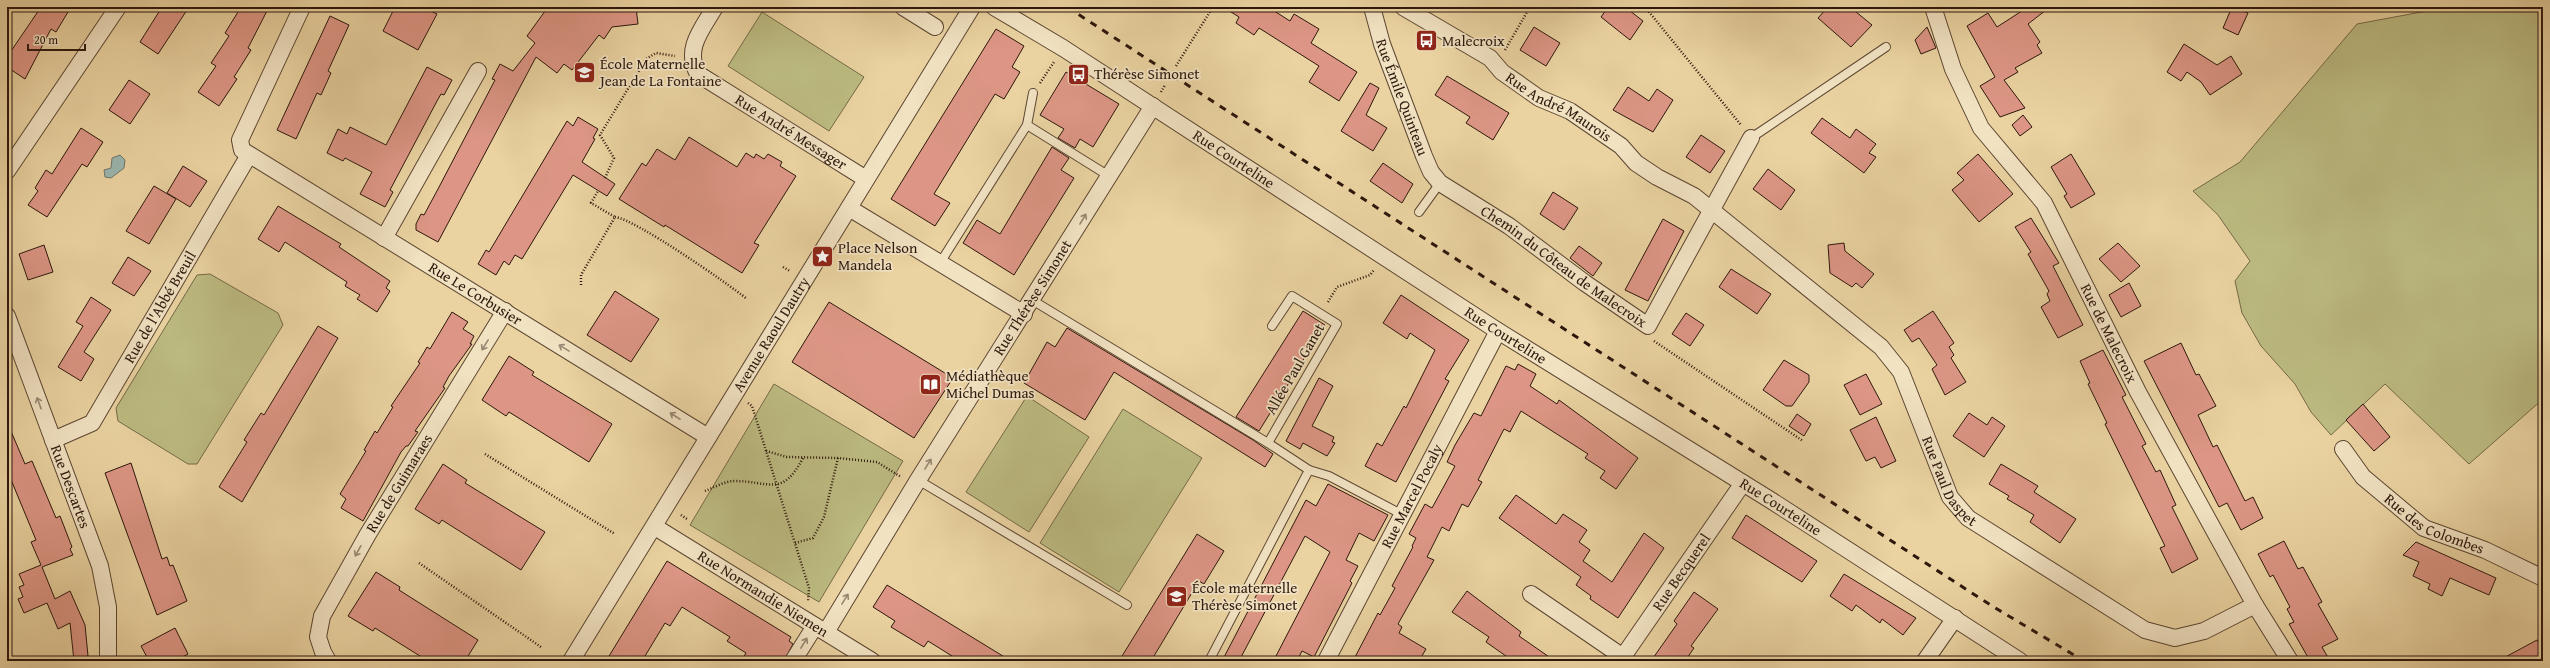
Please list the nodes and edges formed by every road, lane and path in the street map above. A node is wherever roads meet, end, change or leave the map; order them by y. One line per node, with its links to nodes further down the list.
1 (118, 7): 25 (street)
2 (302, 7): 24 (street)
3 (715, 7): 16 (street)
4 (903, 7): 13 (street)
5 (972, 7): 28 (street, Avenue Raoul Dautry)
6 (994, 7): 15 (street, Rue Courteline)
7 (1213, 7): 18 (path)
8 (1372, 7): 29 (street, Rue Émile Quinteau)
9 (1403, 7): 17 (street, Rue André Maurois)
10 (1530, 7): 17 (path)
11 (1646, 7): 23 (path)
12 (1933, 7): 71 (street, Rue de Malecroix)
13 (935, 27)
14 (1886, 47): 23 (lane)
15 (1063, 48): 20 (path); 21 (street, Rue Courteline)
16 (692, 58): 27 (path); 28 (street, Rue André Messager)
17 (1496, 64): 32 (street, Rue André Maurois)
18 (1176, 66)
19 (478, 71): 35 (street)
20 (1033, 93): 22 (lane)
21 (1153, 106): 26 (street, Rue Thérèse Simonet); 36 (street, Rue Courteline)
22 (1027, 125): 26 (lane); 37 (lane)
23 (1751, 138): 32 (street, Chemin du Côteau de Malecroix)
24 (246, 153): 35 (street, Rue Le Corbusier); 50 (street, Rue de l'Abbé Breuil)
25 (7, 171)
26 (1109, 176): 40 (street, Rue Thérèse Simonet, one-way to 26)
27 (605, 178)
28 (866, 179): 31 (street, Avenue Raoul Dautry)
29 (1440, 183): 33 (lane); 46 (street, Chemin du Côteau de Malecroix)
30 (598, 191): 34 (path)
31 (849, 208): 37 (street); 48 (street, Avenue Raoul Dautry)
32 (1713, 210): 46 (street, Chemin du Côteau de Malecroix); 71 (street, Rue Paul Daspet)
33 (1419, 212)
34 (615, 217): 38 (path); 39 (path)
35 (384, 238): 41 (street, Rue Le Corbusier)
36 (1384, 257): 42 (path); 47 (street, Rue Courteline)
37 (940, 263): 43 (street)
38 (580, 285)
39 (748, 299)
40 (1032, 300): 43 (street, Rue Thérèse Simonet); 52 (lane)
41 (505, 312): 49 (street, Rue Le Corbusier, one-way to 41); 78 (street, Rue de Guimaraes, one-way to 78)
42 (1321, 313): 45 (lane, Allée Paul Ganet); 52 (lane, Allée Paul Ganet)
43 (1024, 314): 59 (street, Rue Thérèse Simonet, one-way to 43)
44 (7, 316): 50 (street, Rue Descartes, one-way to 44)
45 (1272, 326)
46 (1648, 326): 51 (path)
47 (1498, 331): 60 (street, Rue Courteline); 63 (street, Rue Marcel Pocaly)
48 (734, 395): 49 (street, Avenue Raoul Dautry); 54 (path)
49 (708, 437): 64 (street, Avenue Raoul Dautry)
50 (53, 440): 77 (street, Rue Descartes)
51 (1803, 441)
52 (1268, 443): 58 (lane)
53 (2343, 449): 68 (street, Rue des Colombes)
54 (766, 451): 56 (path); 61 (path)
55 (485, 454): 65 (path)
56 (803, 458): 57 (path); 61 (path)
57 (838, 458): 59 (path); 66 (path)
58 (1309, 470): 63 (lane); 82 (lane)
59 (917, 483): 70 (lane); 74 (street, Rue Thérèse Simonet, one-way to 59)
60 (1743, 483): 73 (street, Rue Courteline); 76 (street, Rue Becquerel)
61 (777, 486): 62 (path); 66 (path)
62 (705, 491)
63 (1403, 515): 83 (street, Rue Marcel Pocaly)
64 (655, 527): 72 (street, Rue Normandie Niemen); 79 (street, Avenue Raoul Dautry)
65 (615, 534)
66 (795, 543): 72 (path)
67 (419, 563): 75 (path)
68 (2543, 578)
69 (1531, 594): 76 (street)
70 (1127, 605)
71 (2255, 605): 86 (street, Rue de Malecroix)
72 (798, 615): 74 (street, Rue Normandie Niemen)
73 (1955, 618): 84 (street); 85 (street, Rue Courteline)
74 (821, 629): 80 (street, Rue Thérèse Simonet, one-way to 74); 81 (street, Rue Normandie Niemen)
75 (541, 647)
76 (1622, 659)
77 (108, 661)
78 (328, 661)
79 (571, 661)
80 (793, 661)
81 (872, 661)
82 (1209, 661)
83 (1326, 661)
84 (1925, 661)
85 (2020, 661)
86 (2290, 661)

